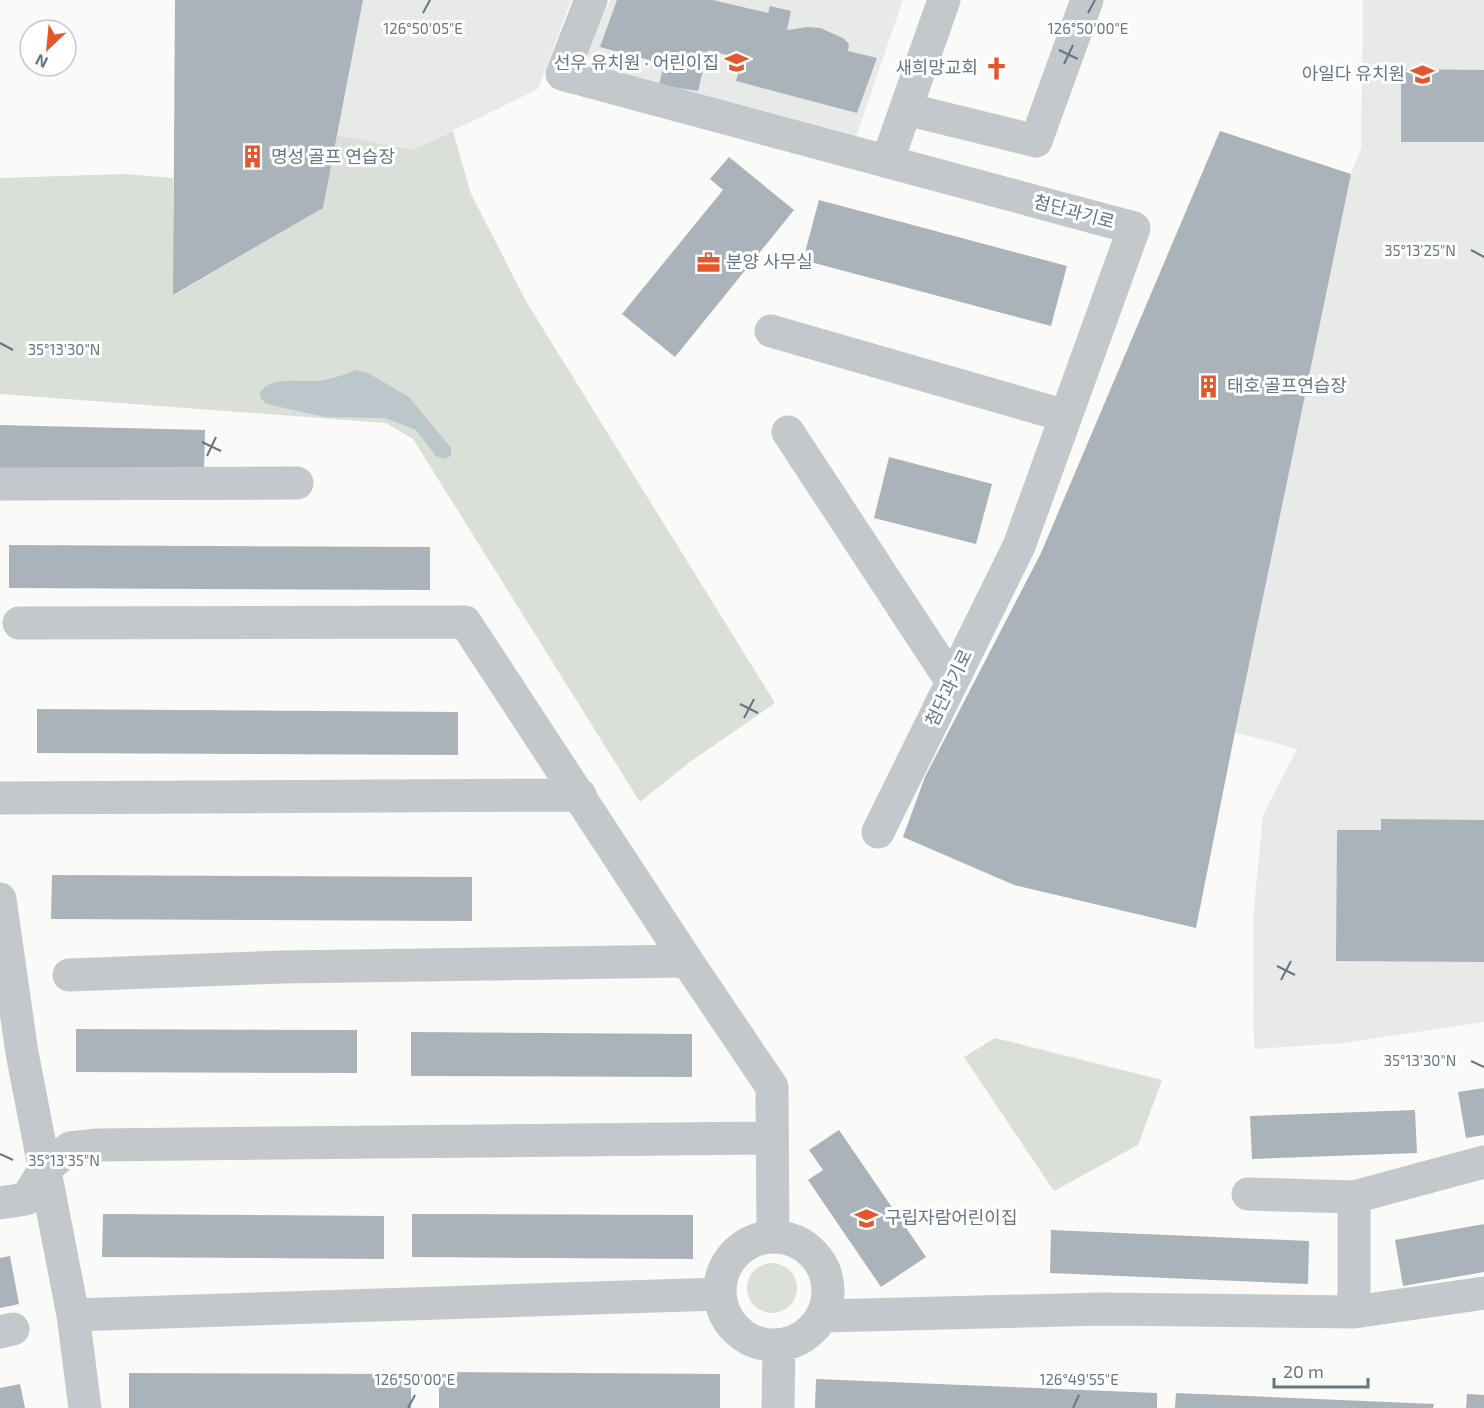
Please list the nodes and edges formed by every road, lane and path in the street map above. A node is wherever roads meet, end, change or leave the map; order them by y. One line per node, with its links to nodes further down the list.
1 (591, 0): 5 (street, 첨단과기로)
2 (944, 0): 4 (street)
3 (1087, 0): 4 (street)
4 (906, 109): 5 (street)
5 (887, 162): 7 (street, 첨단과기로)
6 (771, 331): 7 (street)
7 (1065, 416): 12 (street, 첨단과기로)
8 (788, 432): 12 (street)
9 (297, 483): 10 (street)
10 (0, 484)
11 (19, 624): 13 (street)
12 (952, 682): 15 (street, 첨단과기로)
13 (580, 795): 14 (street); 17 (street)
14 (0, 798)
15 (878, 832)
16 (0, 899): 21 (street)
17 (687, 961): 18 (street); 19 (street)
18 (69, 975)
19 (772, 1138): 21 (street); 25 (street)
20 (1484, 1162): 23 (street)
21 (45, 1169): 24 (street); 29 (street)
22 (1248, 1194): 23 (street)
23 (1354, 1197): 28 (street)
24 (0, 1203)
25 (773, 1237): 27 (street); 30 (street)
26 (1484, 1293): 28 (street)
27 (719, 1294): 29 (street); 31 (street)
28 (1354, 1312): 30 (street)
29 (73, 1315): 32 (street)
30 (823, 1316): 31 (street)
31 (778, 1346): 33 (street)
32 (85, 1408)
33 (778, 1408)

